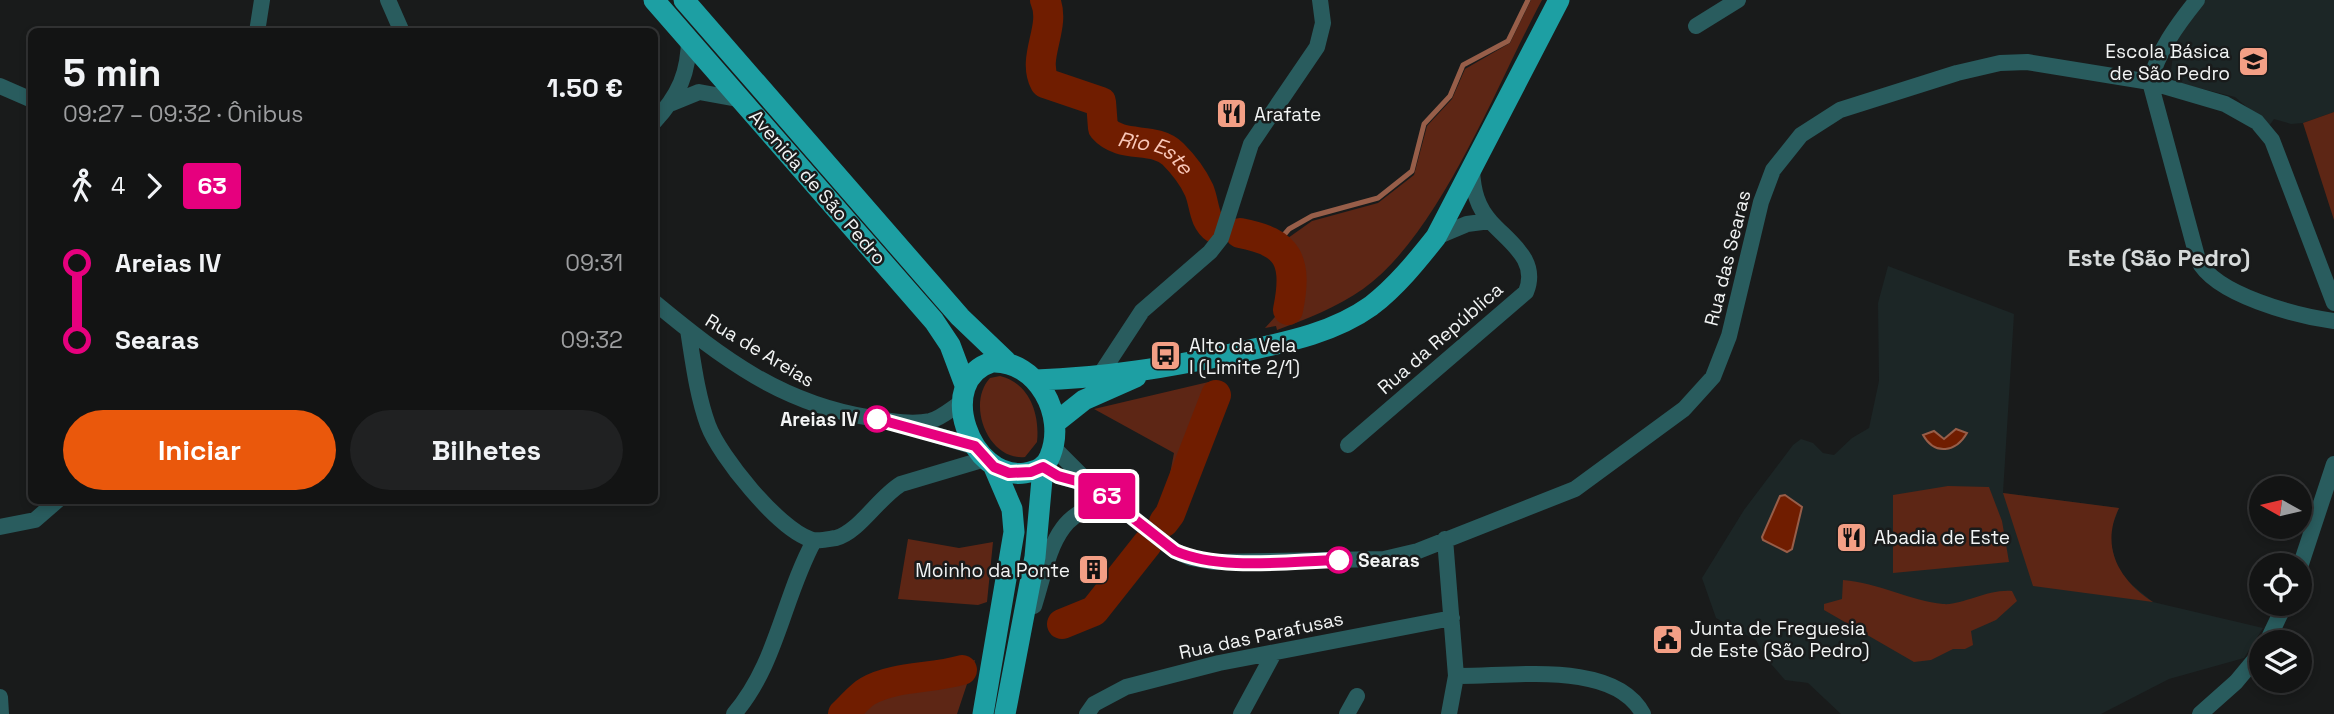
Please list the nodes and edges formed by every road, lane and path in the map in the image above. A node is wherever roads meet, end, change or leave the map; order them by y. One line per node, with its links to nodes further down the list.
1 (262, 0): 10 (street)
2 (388, 0): 11 (street)
3 (654, 0): 12 (main road, Avenida de São Pedro)
4 (684, 0): 27 (main road, Avenida de São Pedro)
5 (1320, 0): 29 (street)
6 (1559, 0): 19 (main road)
7 (1738, 0): 9 (street)
8 (2197, 0): 13 (street)
9 (1696, 26)
10 (258, 28)
11 (400, 28)
12 (689, 37): 16 (main road, Avenida de São Pedro); 17 (street)
13 (2150, 82): 23 (street, Rua das Searas); 25 (street); 44 (street, Rua das Searas)
14 (0, 86): 15 (street)
15 (28, 98)
16 (743, 100): 17 (street); 31 (main road, Avenida de São Pedro)
17 (671, 103): 18 (street)
18 (658, 118)
19 (1463, 200): 20 (street, Rua da República); 21 (street); 22 (main road)
20 (1490, 222): 21 (street); 35 (street, Rua da República)
21 (1467, 224): 22 (street)
22 (1436, 237): 28 (main road)
23 (2334, 303)
24 (658, 305): 26 (street, Rua de Areias)
25 (2334, 321)
26 (688, 330): 33 (street, Rua de Areias); 45 (street)
27 (1006, 361): 30 (main road, Avenida de São Pedro); 31 (main road)
28 (1143, 373): 29 (main road); 32 (main road)
29 (1098, 378): 30 (main road); 32 (main road)
30 (1036, 380): 34 (main road)
31 (963, 393): 33 (street, Rua de Areias); 37 (main road, Avenida de São Pedro)
32 (1084, 400): 34 (main road)
33 (895, 422): 37 (street, Rua de Areias)
34 (1055, 424): 36 (main road)
35 (1348, 445)
36 (1053, 447): 39 (main road); 40 (street, Rua das Searas)
37 (985, 458): 39 (main road); 45 (street); 56 (main road, Avenida de São Pedro)
38 (2334, 464): 46 (street)
39 (1043, 467): 40 (street, Rua das Searas); 49 (main road)
40 (1091, 485): 42 (street, Rua das Searas)
41 (53, 504): 43 (street)
42 (1119, 504): 44 (street, Rua das Searas); 49 (street)
43 (0, 527)
44 (1445, 538): 47 (street)
45 (814, 541): 55 (street)
46 (2305, 553)
47 (1452, 618): 48 (street, Rua das Parafusas); 51 (street)
48 (1274, 653): 58 (street, Rua das Parafusas); 59 (street)
49 (1017, 655): 57 (main road)
50 (2249, 666): 63 (street)
51 (1456, 677): 61 (street); 62 (street)
52 (1357, 695): 60 (street)
53 (0, 697): 54 (street)
54 (1, 714)
55 (734, 714)
56 (983, 714)
57 (1005, 714)
58 (1087, 714)
59 (1241, 714)
60 (1347, 714)
61 (1448, 714)
62 (1643, 714)
63 (2200, 714)

